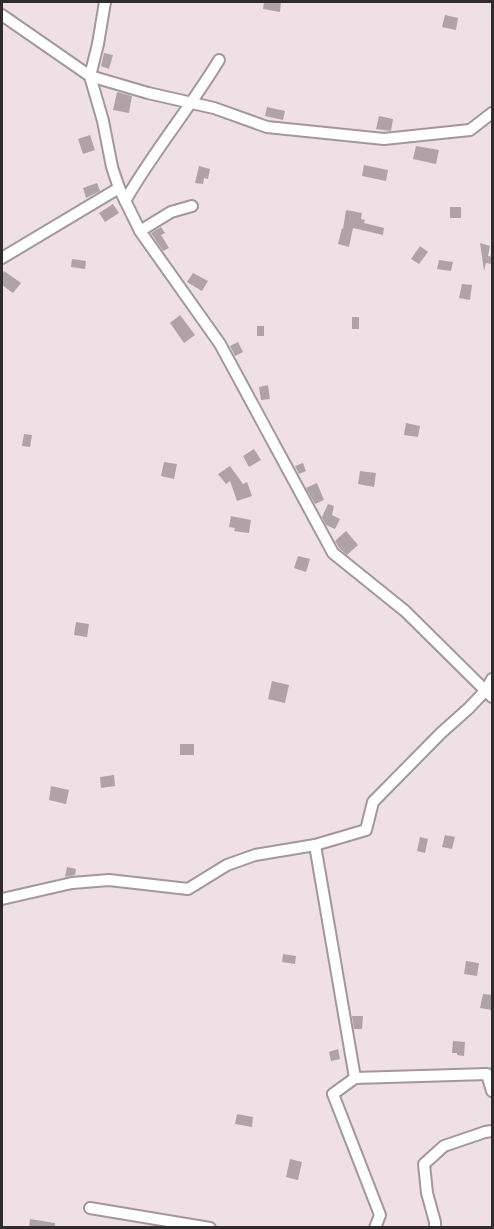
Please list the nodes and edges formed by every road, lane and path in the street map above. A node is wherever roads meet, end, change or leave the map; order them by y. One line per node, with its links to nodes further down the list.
1 (105, 2): 4 (street)
2 (2, 15): 4 (street)
3 (219, 60): 5 (street)
4 (90, 76): 5 (street); 7 (street)
5 (190, 103): 6 (street); 8 (street)
6 (492, 113)
7 (119, 188): 8 (street); 11 (street)
8 (125, 201): 10 (street)
9 (192, 206): 10 (street)
10 (140, 231): 13 (street)
11 (2, 258)
12 (492, 679): 13 (street)
13 (489, 694): 14 (street)
14 (315, 845): 15 (street); 16 (street)
15 (2, 899)
16 (355, 1078): 17 (street); 21 (street)
17 (492, 1091)
18 (492, 1131): 22 (street)
19 (90, 1208): 20 (street)
20 (210, 1227)
21 (375, 1227)
22 (435, 1227)

